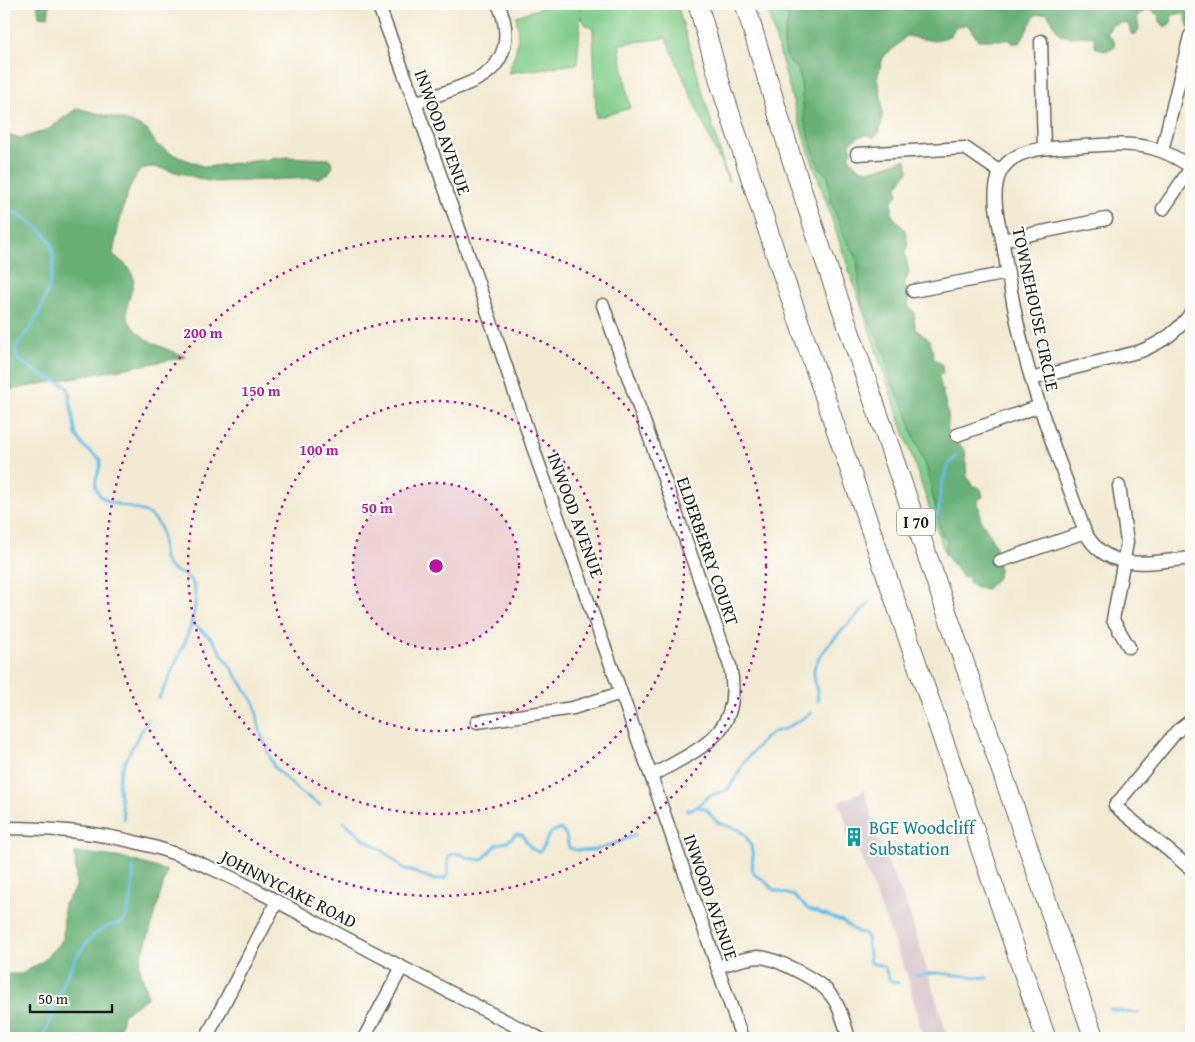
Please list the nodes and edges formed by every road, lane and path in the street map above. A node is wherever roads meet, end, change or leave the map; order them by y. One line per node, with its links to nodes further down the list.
1 (378, 4): 7 (street, INWOOD AVENUE)
2 (498, 4): 7 (street)
3 (698, 4): 44 (highway, I 70)
4 (745, 4): 45 (highway, I 70)
5 (1190, 36): 9 (street)
6 (1040, 41): 8 (street)
7 (415, 103): 29 (street, INWOOD AVENUE)
8 (1044, 148): 9 (street); 12 (street)
9 (1162, 151): 11 (street)
10 (857, 154): 12 (street)
11 (1191, 168): 13 (street)
12 (1000, 172): 15 (street, TOWNEHOUSE CIRCLE)
13 (1163, 209)
14 (1106, 219): 15 (street)
15 (1002, 240): 16 (street, TOWNEHOUSE CIRCLE)
16 (1008, 273): 17 (street); 20 (street, TOWNEHOUSE CIRCLE)
17 (912, 292)
18 (603, 304): 32 (street, ELDERBERRY COURT)
19 (1191, 313): 20 (street)
20 (1031, 379): 21 (street, TOWNEHOUSE CIRCLE)
21 (1040, 406): 22 (street); 24 (street, TOWNEHOUSE CIRCLE)
22 (957, 435)
23 (1119, 486): 27 (street)
24 (1085, 532): 26 (street); 27 (street, TOWNEHOUSE CIRCLE)
25 (1191, 558): 27 (street, TOWNEHOUSE CIRCLE)
26 (1000, 561)
27 (1123, 561): 28 (street)
28 (1129, 647)
29 (621, 693): 31 (street); 32 (street, INWOOD AVENUE)
30 (1191, 720): 34 (street)
31 (477, 722)
32 (651, 776): 37 (street, INWOOD AVENUE)
33 (4, 828): 35 (street, JOHNNYCAKE ROAD)
34 (1191, 869)
35 (277, 901): 36 (street, JOHNNYCAKE ROAD); 39 (street)
36 (402, 967): 38 (street, JOHNNYCAKE ROAD); 40 (street)
37 (717, 967): 42 (street, INWOOD AVENUE); 43 (street)
38 (526, 1035): 41 (street, JOHNNYCAKE ROAD)
39 (206, 1038)
40 (364, 1038)
41 (539, 1038)
42 (742, 1038)
43 (849, 1038)
44 (1046, 1038)
45 (1094, 1038)

